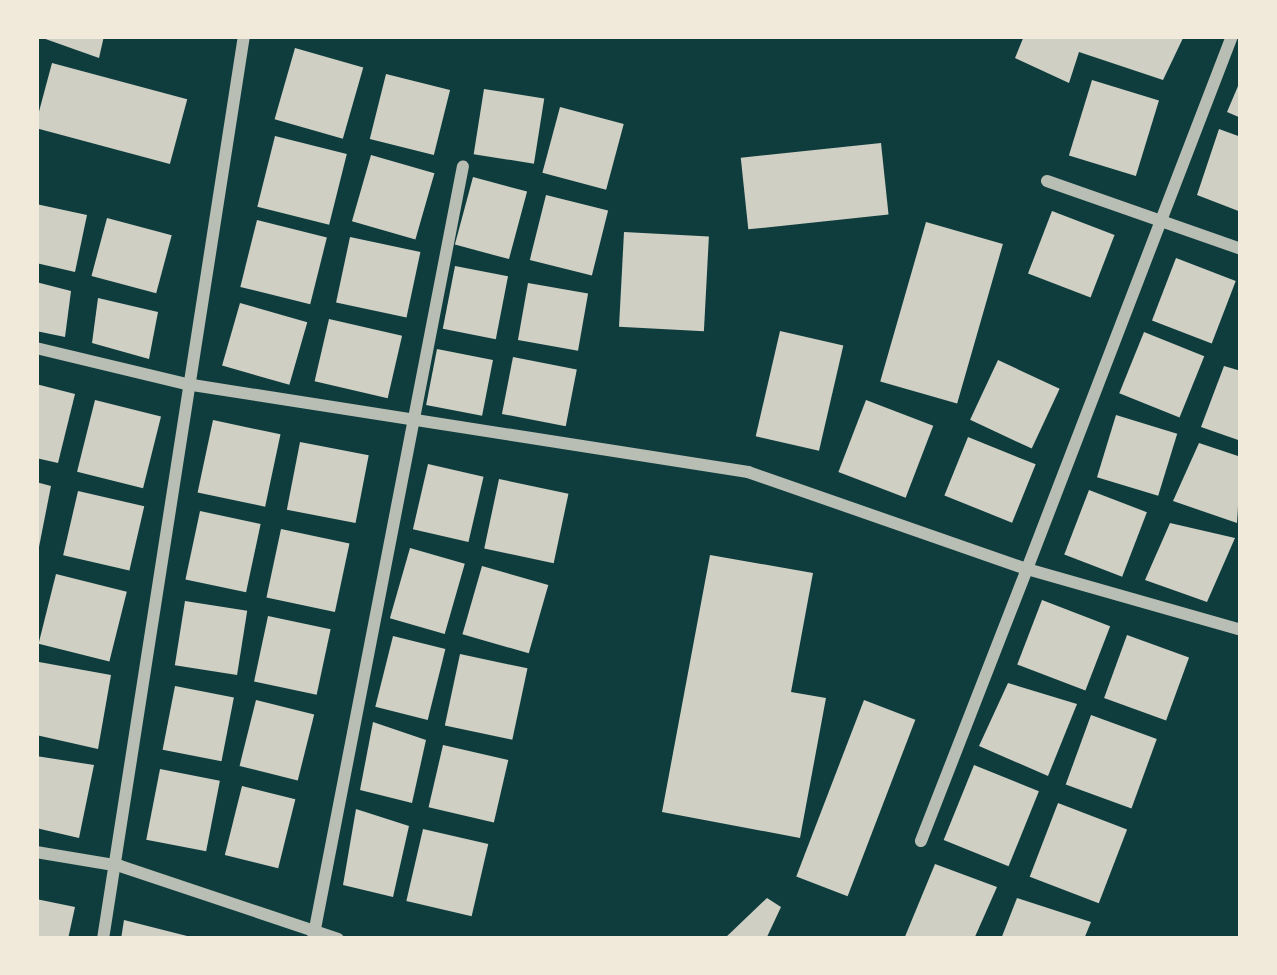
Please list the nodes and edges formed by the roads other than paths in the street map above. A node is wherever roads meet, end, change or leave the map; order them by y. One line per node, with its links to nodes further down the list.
1 (244, 36): 8 (street)
2 (1232, 36): 5 (street)
3 (463, 166): 9 (street)
4 (1047, 181): 5 (street)
5 (1163, 217): 6 (street); 10 (street)
6 (1241, 249)
7 (36, 348): 8 (street)
8 (185, 384): 9 (street); 14 (street)
9 (409, 416): 10 (street); 15 (street)
10 (1027, 569): 11 (street); 12 (street)
11 (1241, 630)
12 (921, 841)
13 (36, 852): 14 (street)
14 (120, 866): 15 (street); 16 (street)
15 (314, 936): 17 (street)
16 (103, 939)
17 (338, 939)

